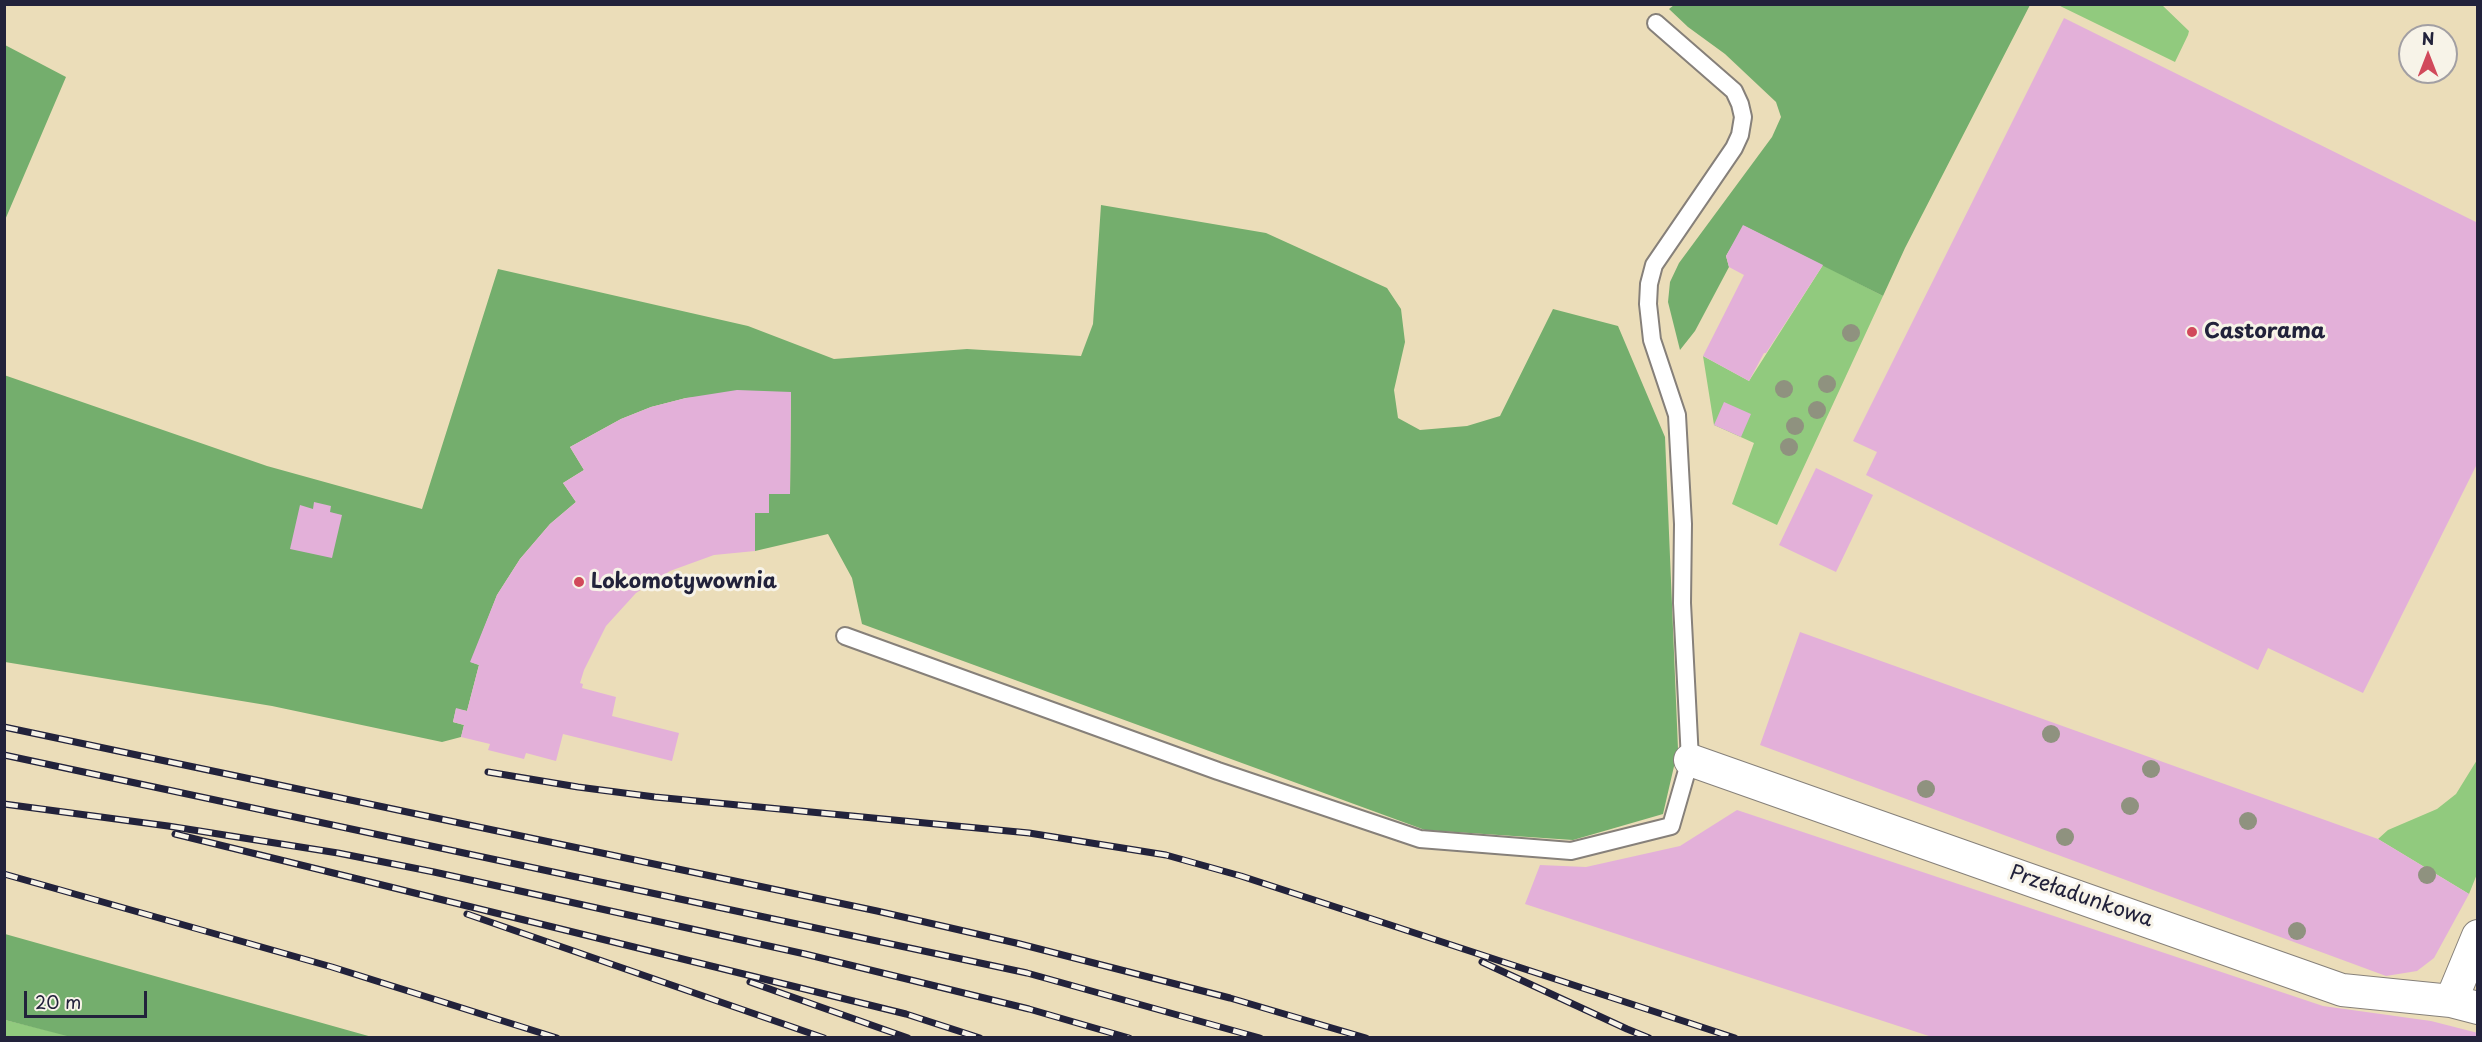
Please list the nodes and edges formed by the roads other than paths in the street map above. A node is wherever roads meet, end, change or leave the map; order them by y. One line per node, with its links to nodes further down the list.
1 (1656, 23): 3 (lane)
2 (845, 636): 3 (lane)
3 (1690, 760): 5 (street, Przeładunkowa)
4 (2478, 936): 5 (street)
5 (2464, 1005)

